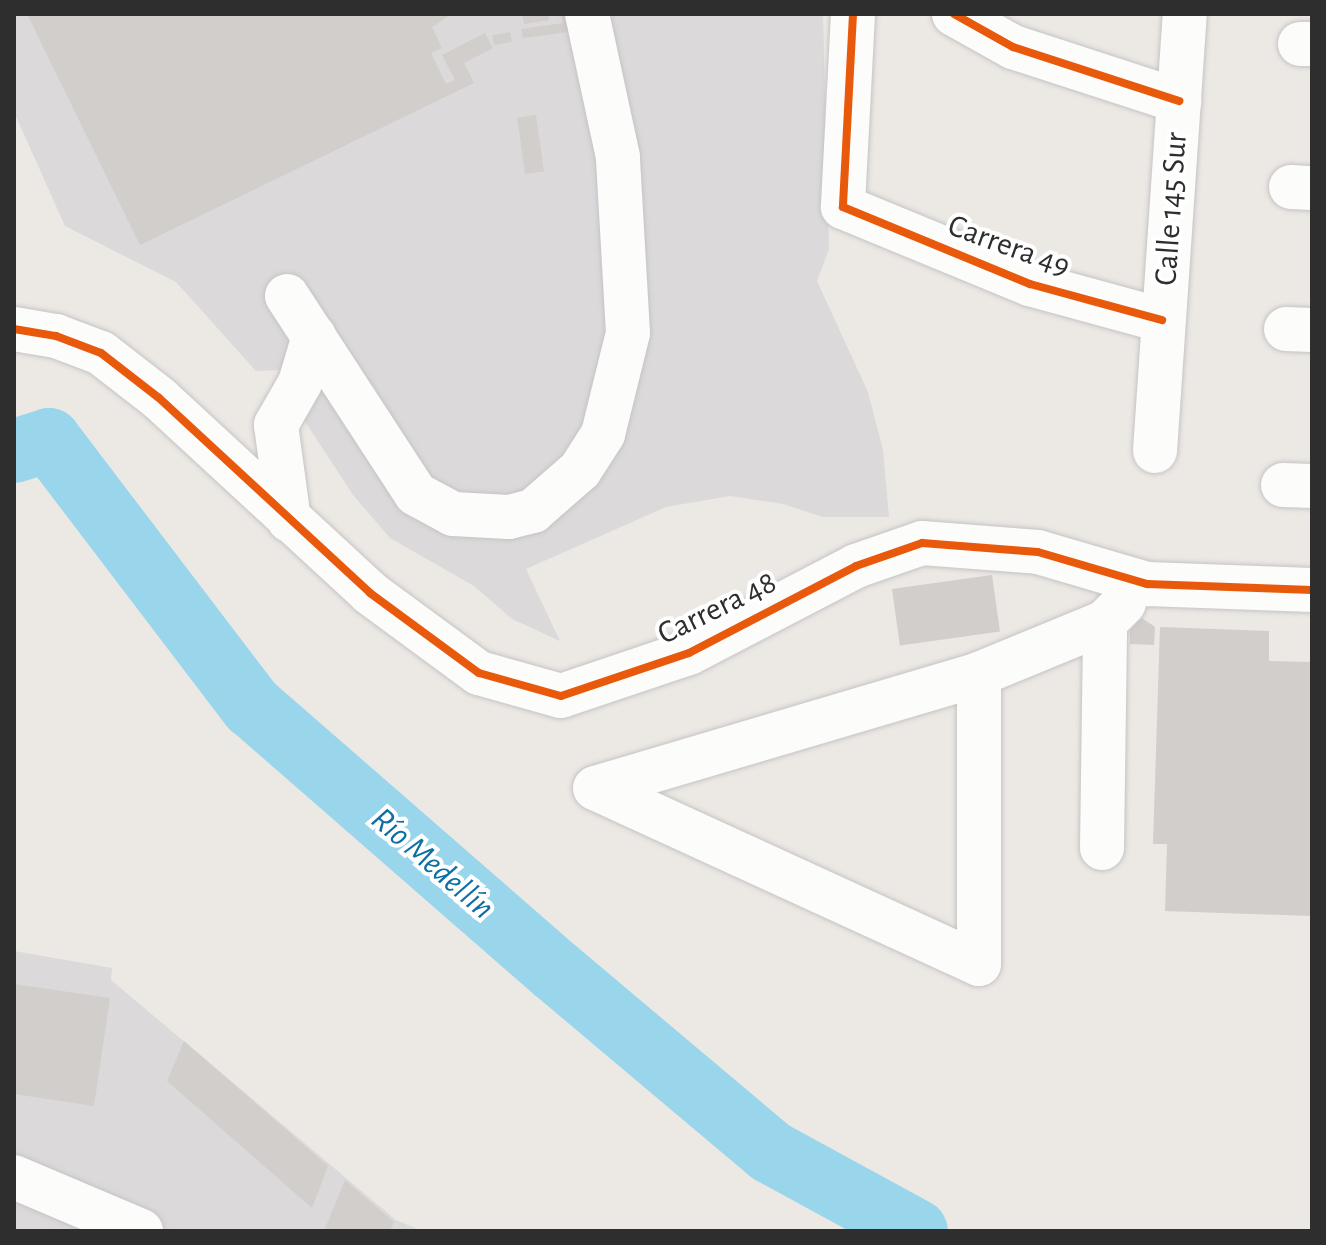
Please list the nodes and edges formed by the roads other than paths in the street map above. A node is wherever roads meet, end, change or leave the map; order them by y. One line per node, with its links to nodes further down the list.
1 (587, 14): 9 (street)
2 (853, 14): 7 (street, Carrera 49)
3 (954, 14): 5 (street)
4 (1185, 14): 5 (street, Calle 145 Sur)
5 (1179, 101): 7 (street, Calle 145 Sur)
6 (287, 296): 9 (street)
7 (1162, 320): 10 (street, Calle 145 Sur)
8 (14, 329): 11 (street, Carrera 48)
9 (314, 336): 11 (street)
10 (1155, 451)
11 (289, 520): 12 (street, Carrera 48)
12 (1147, 584): 13 (street, Carrera 48); 14 (street)
13 (1312, 590)
14 (1105, 622): 15 (street); 16 (street)
15 (979, 674): 15 (street)
16 (1102, 848)
17 (14, 1177): 18 (street)
18 (141, 1231)

